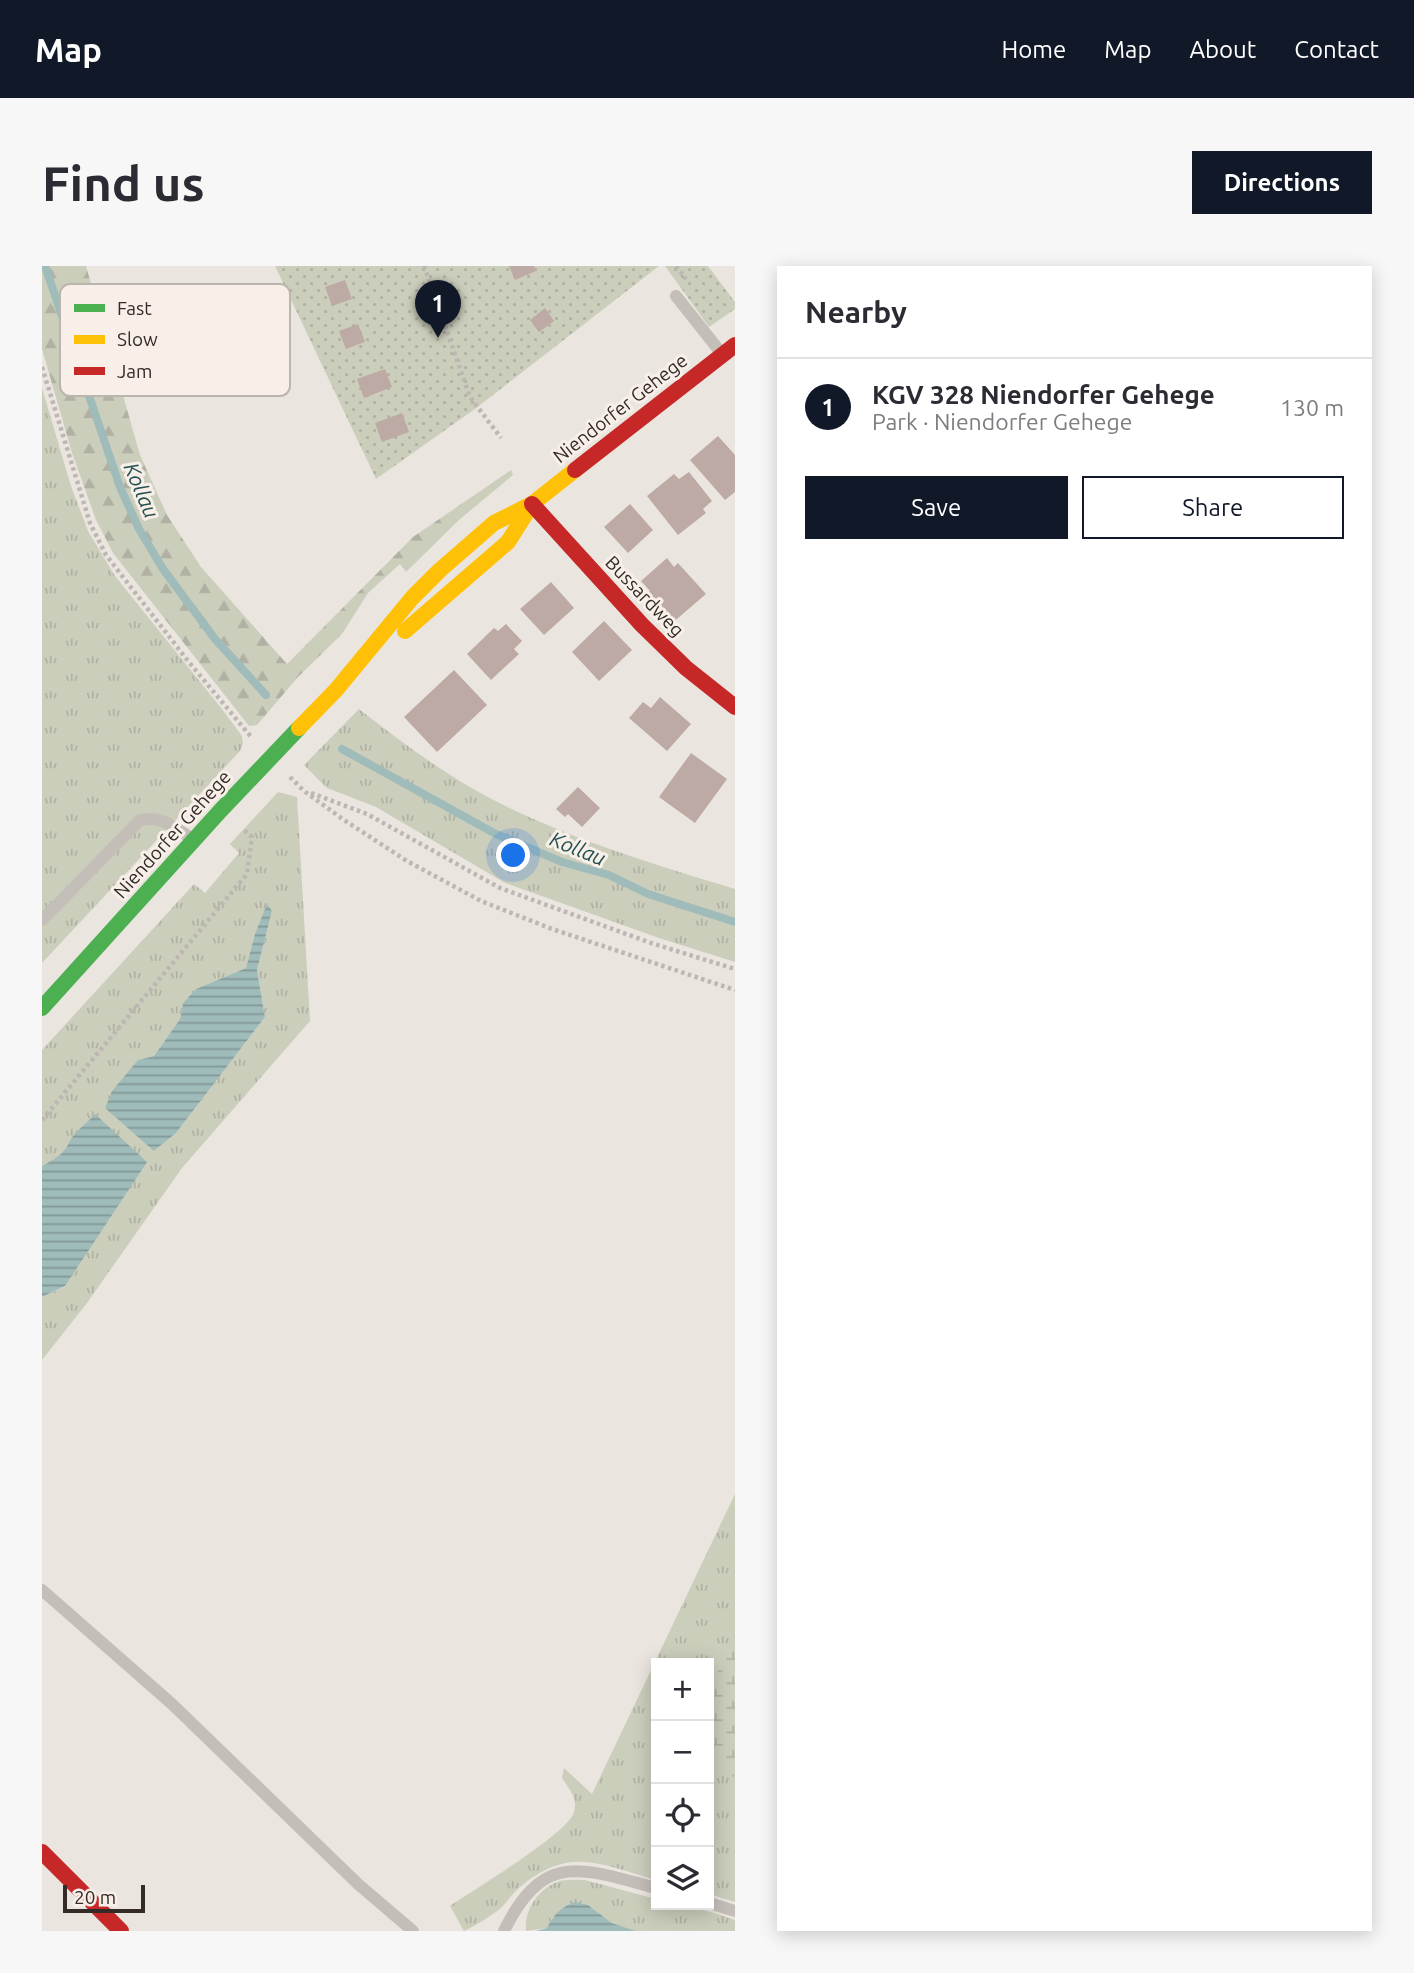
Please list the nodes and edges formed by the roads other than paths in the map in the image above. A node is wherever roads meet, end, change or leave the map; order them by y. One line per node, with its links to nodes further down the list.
1 (676, 296): 2 (lane)
2 (729, 350): 3 (main road, Niendorfer Gehege)
3 (532, 504): 4 (main road, Niendorfer Gehege); 4 (main road, Niendorfer Gehege); 5 (main road, Bussardweg)
4 (335, 690): 6 (main road, Niendorfer Gehege)
5 (735, 707)
6 (194, 840): 7 (lane); 8 (main road, Niendorfer Gehege)
7 (42, 920)
8 (42, 1008)
9 (42, 1590): 15 (lane)
10 (42, 1852): 14 (main road)
11 (651, 1887): 16 (lane)
12 (714, 1905): 13 (lane)
13 (735, 1911)
14 (121, 1931)
15 (413, 1931)
16 (504, 1931)

